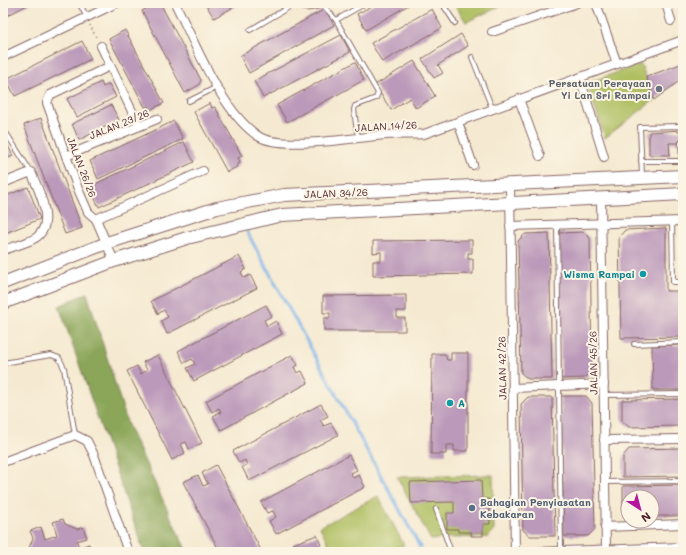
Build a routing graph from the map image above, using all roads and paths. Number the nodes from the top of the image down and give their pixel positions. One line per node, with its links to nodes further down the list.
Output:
1 (80, 3): 10 (lane)
2 (175, 3): 23 (street, JALAN 14/26)
3 (296, 3): 11 (lane); 14 (lane)
4 (366, 3): 11 (lane)
5 (442, 3): 13 (lane)
6 (577, 3): 15 (street)
7 (596, 3): 20 (street)
8 (666, 3): 12 (street)
9 (114, 4): 10 (street)
10 (87, 17): 17 (path); 18 (street)
11 (336, 20): 32 (lane)
12 (671, 21)
13 (455, 23)
14 (250, 30)
15 (492, 32)
16 (683, 40): 20 (street, JALAN 14/26)
17 (101, 46): 21 (street)
18 (3, 57)
19 (472, 57): 26 (lane)
20 (617, 64): 22 (street, JALAN 14/26)
21 (110, 66): 29 (street); 34 (street, JALAN 26/26)
22 (580, 78): 24 (street, JALAN 14/26); 36 (street)
23 (218, 87): 25 (lane); 32 (street, JALAN 14/26)
24 (519, 99): 26 (street, JALAN 14/26); 35 (street)
25 (189, 101)
26 (492, 108): 28 (street, JALAN 14/26)
27 (157, 119): 29 (street, JALAN 23/26)
28 (458, 122): 32 (street, JALAN 14/26); 39 (street)
29 (139, 126): 34 (street, JALAN 23/26)
30 (3, 128): 41 (lane)
31 (680, 130): 37 (lane)
32 (358, 138)
33 (681, 143): 38 (lane)
34 (66, 156): 49 (street, JALAN 26/26)
35 (540, 156)
36 (604, 157)
37 (641, 161): 38 (lane); 43 (lane)
38 (682, 161): 42 (lane)
39 (473, 165)
40 (204, 171): 49 (street)
41 (31, 172): 44 (street); 56 (street)
42 (683, 176): 43 (main road, JALAN 34/26)
43 (642, 178): 45 (main road, JALAN 34/26)
44 (3, 184)
45 (510, 184): 48 (street, JALAN 42/26); 55 (main road, JALAN 34/26)
46 (683, 194): 47 (main road, JALAN 34/26)
47 (601, 198): 48 (main road, JALAN 34/26); 52 (street, JALAN 45/26)
48 (510, 203): 54 (street, JALAN 42/26); 57 (main road, JALAN 34/26)
49 (96, 219): 55 (street, JALAN 26/26)
50 (672, 221): 51 (street); 52 (street); 58 (lane)
51 (683, 221)
52 (602, 223): 53 (street); 64 (street, JALAN 45/26)
53 (557, 224): 54 (street); 65 (lane)
54 (510, 226): 66 (street, JALAN 42/26)
55 (107, 243): 57 (street, JALAN 26/26); 59 (main road, JALAN 34/26)
56 (3, 250)
57 (114, 261): 60 (main road, JALAN 34/26)
58 (683, 282)
59 (3, 283)
60 (3, 303)
61 (683, 342): 62 (lane)
62 (634, 344)
63 (3, 363): 69 (lane)
64 (604, 384): 65 (street); 68 (street, JALAN 45/26)
65 (558, 386): 66 (street); 80 (lane)
66 (513, 388): 83 (street, JALAN 42/26)
67 (683, 394): 68 (lane)
68 (604, 395): 71 (street, JALAN 45/26)
69 (75, 435): 72 (street); 81 (street)
70 (683, 439): 71 (street)
71 (604, 440): 74 (street, JALAN 45/26)
72 (3, 462)
73 (683, 481): 74 (lane)
74 (605, 482): 77 (street, JALAN 45/26)
75 (436, 510): 82 (lane)
76 (683, 524): 77 (street)
77 (605, 527): 79 (street, JALAN 45/26)
78 (683, 547): 79 (street)
79 (606, 550): 80 (street)
80 (561, 551): 84 (street)
81 (128, 552)
82 (451, 552)
83 (516, 552)
84 (533, 552)

